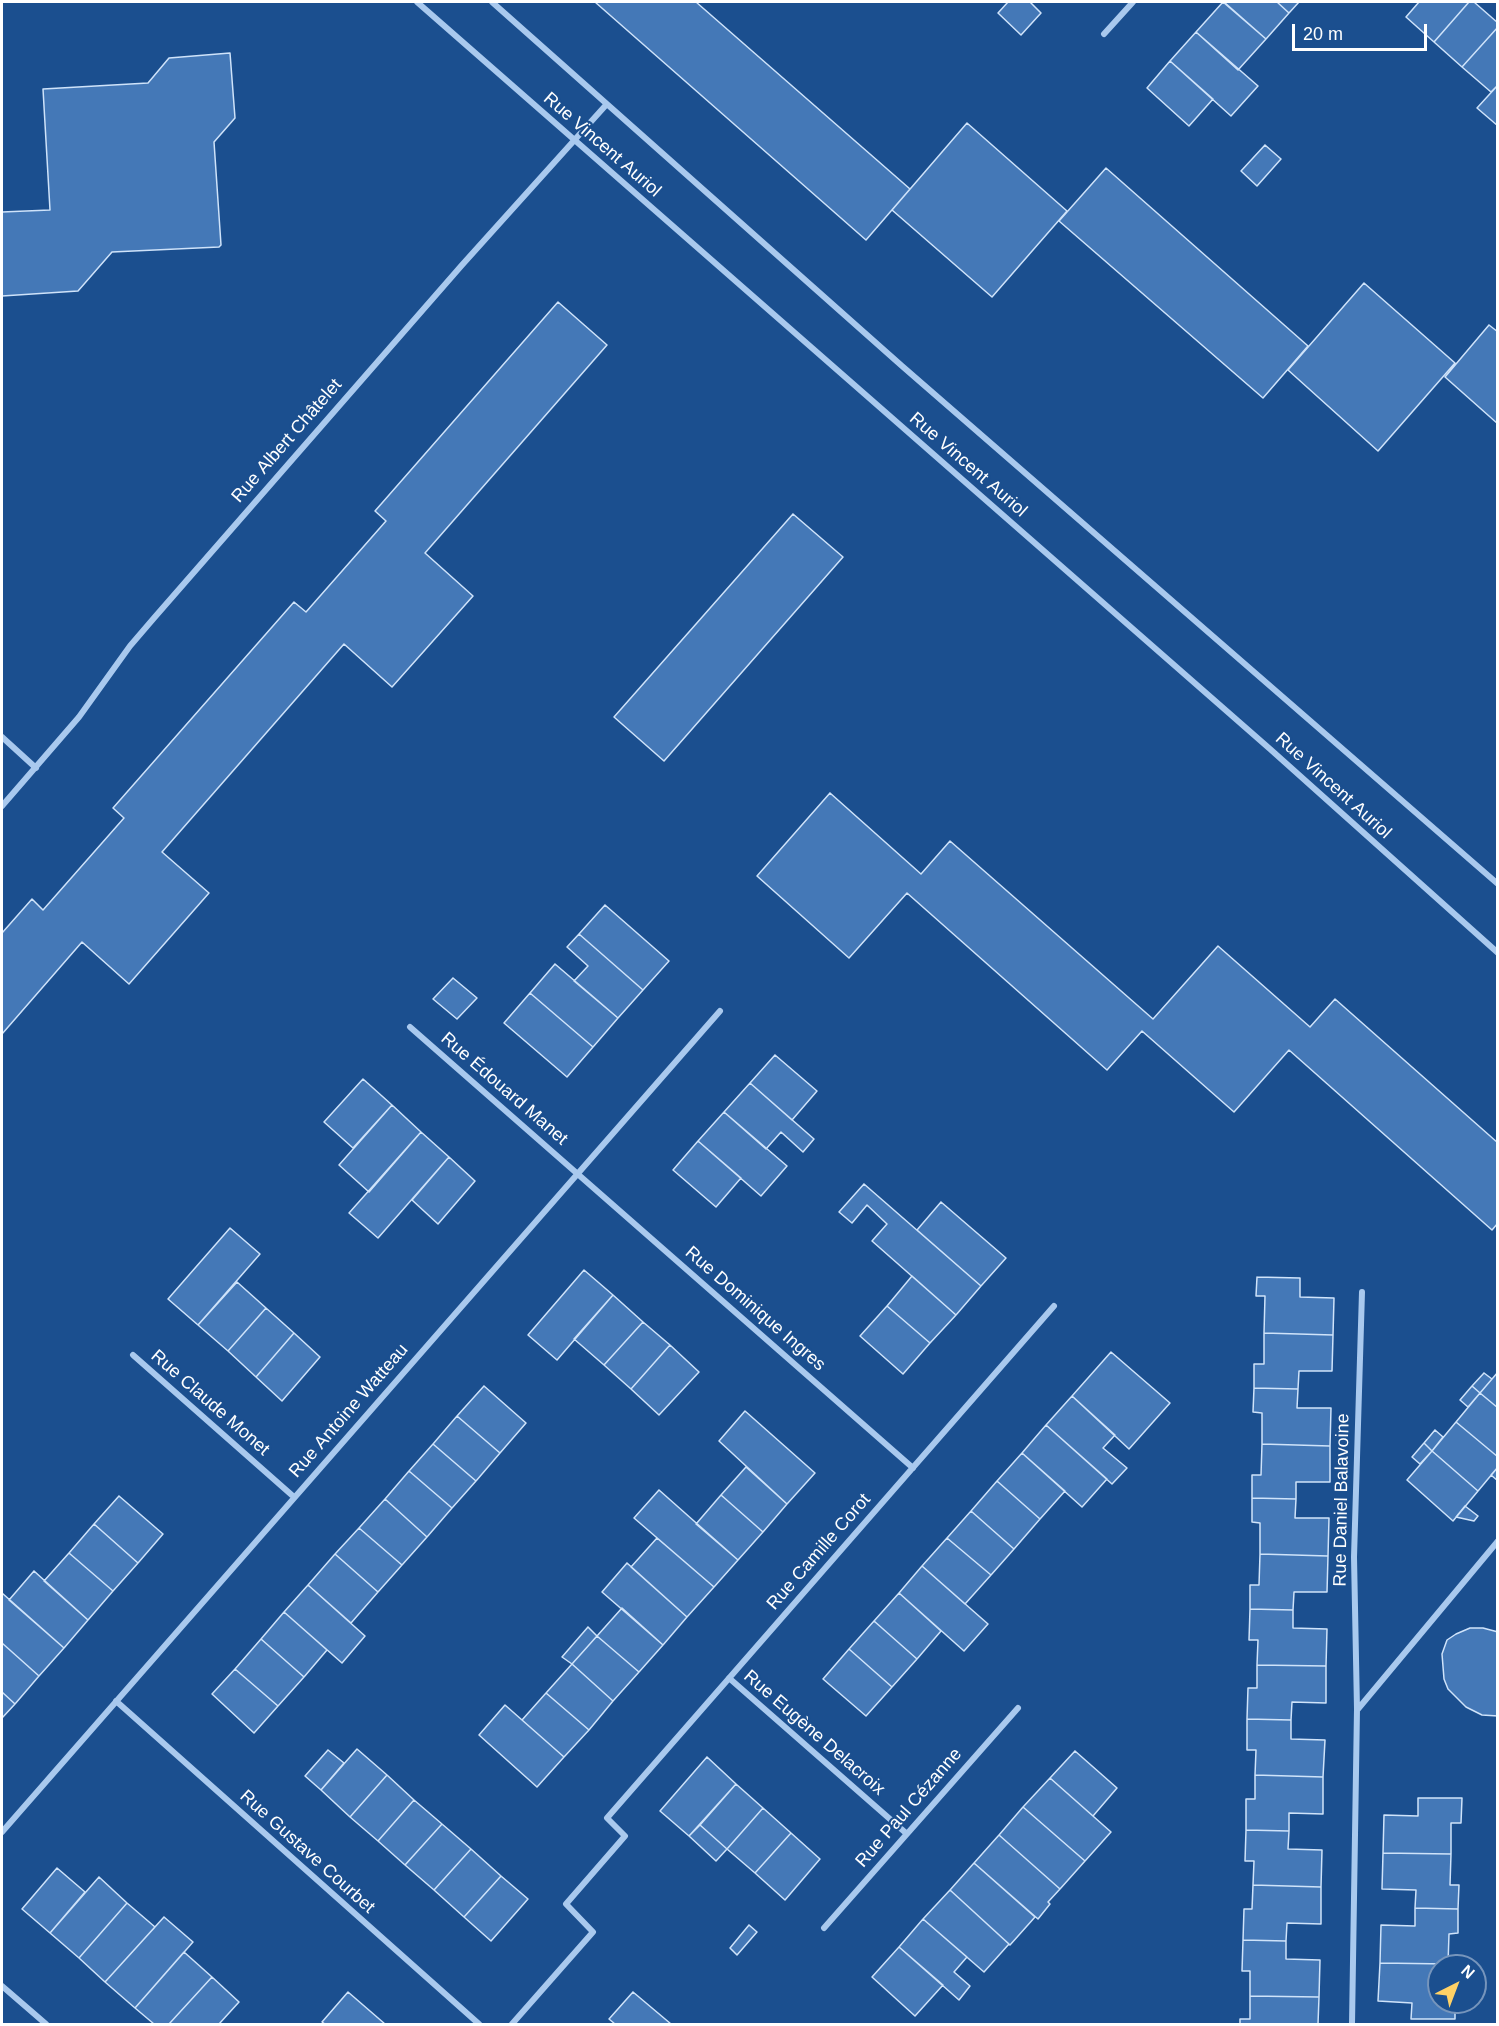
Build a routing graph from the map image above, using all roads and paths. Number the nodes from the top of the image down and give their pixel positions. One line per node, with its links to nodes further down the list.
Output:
1 (417, 2): 6 (street, Rue Vincent Auriol)
2 (492, 2): 5 (street, Rue Vincent Auriol)
3 (1133, 2): 4 (street)
4 (1104, 34)
5 (606, 105): 6 (street, Rue Albert Châtelet); 10 (street, Rue Vincent Auriol)
6 (574, 141): 8 (street, Rue Albert Châtelet); 11 (street, Rue Vincent Auriol)
7 (2, 737): 8 (street)
8 (36, 768): 9 (street, Rue Albert Châtelet)
9 (2, 806)
10 (1497, 885)
11 (1497, 954)
12 (720, 1011): 14 (street, Rue Antoine Watteau)
13 (410, 1027): 14 (street, Rue Édouard Manet)
14 (578, 1173): 18 (street, Rue Dominique Ingres); 19 (street, Rue Antoine Watteau)
15 (1362, 1292): 24 (street, Rue Daniel Balavoine)
16 (1054, 1306): 18 (street, Rue Camille Corot)
17 (133, 1355): 19 (street, Rue Claude Monet)
18 (913, 1468): 21 (street, Rue Camille Corot)
19 (294, 1497): 22 (street, Rue Antoine Watteau)
20 (1497, 1541): 24 (street)
21 (729, 1678): 26 (street, Rue Eugène Delacroix); 31 (street, Rue Camille Corot)
22 (116, 1701): 25 (street, Rue Antoine Watteau); 30 (street, Rue Gustave Courbet)
23 (1018, 1708): 26 (street, Rue Paul Cézanne)
24 (1357, 1709): 32 (street, Rue Daniel Balavoine)
25 (2, 1832)
26 (907, 1834): 27 (street, Rue Paul Cézanne)
27 (824, 1928)
28 (2, 1986): 29 (street)
29 (46, 2025)
30 (478, 2025)
31 (512, 2025)
32 (1352, 2025)

